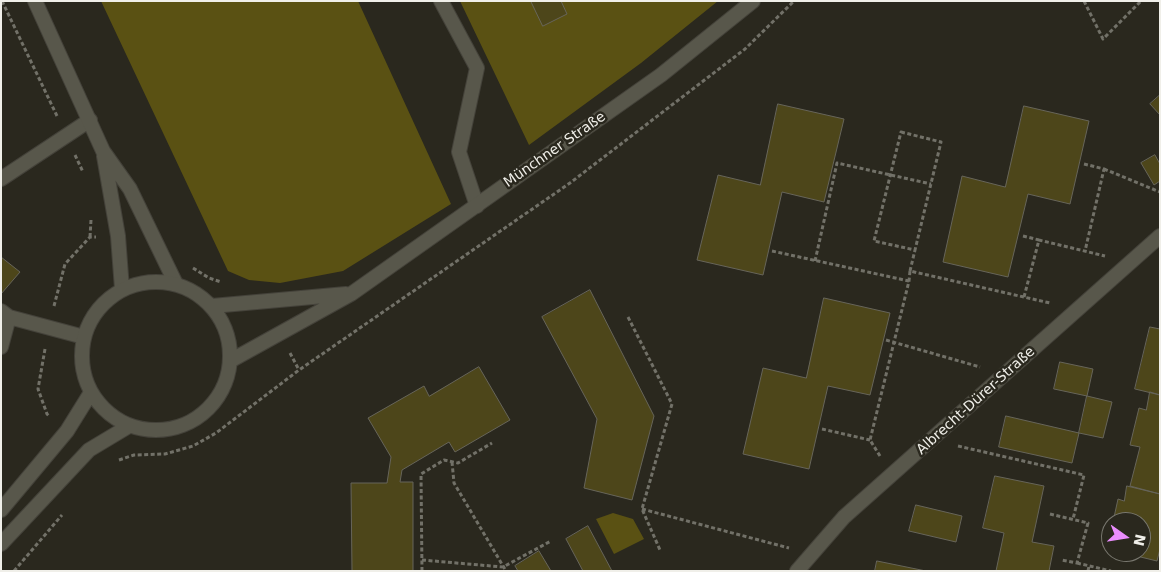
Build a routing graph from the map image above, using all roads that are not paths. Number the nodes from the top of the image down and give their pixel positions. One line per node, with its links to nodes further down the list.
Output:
1 (35, 1): 4 (main road)
2 (441, 1): 7 (main road)
3 (753, 1): 7 (main road, Münchner Straße)
4 (90, 120): 5 (main road); 6 (main road)
5 (103, 150): 9 (main road); 10 (main road)
6 (1, 179)
7 (477, 206): 11 (main road, Münchner Straße)
8 (1160, 236): 21 (main road, Albrecht-Dürer-Straße)
9 (176, 284): 10 (main road); 12 (main road)
10 (122, 289): 14 (main road)
11 (352, 294): 12 (main road); 16 (main road, Münchner Straße)
12 (212, 306): 16 (main road)
13 (5, 314): 14 (main road); 15 (main road)
14 (84, 337): 17 (main road)
15 (1, 347)
16 (230, 361): 18 (main road)
17 (90, 394): 18 (main road); 19 (main road)
18 (129, 426): 20 (main road)
19 (1, 510)
20 (1, 544)
21 (797, 571)

